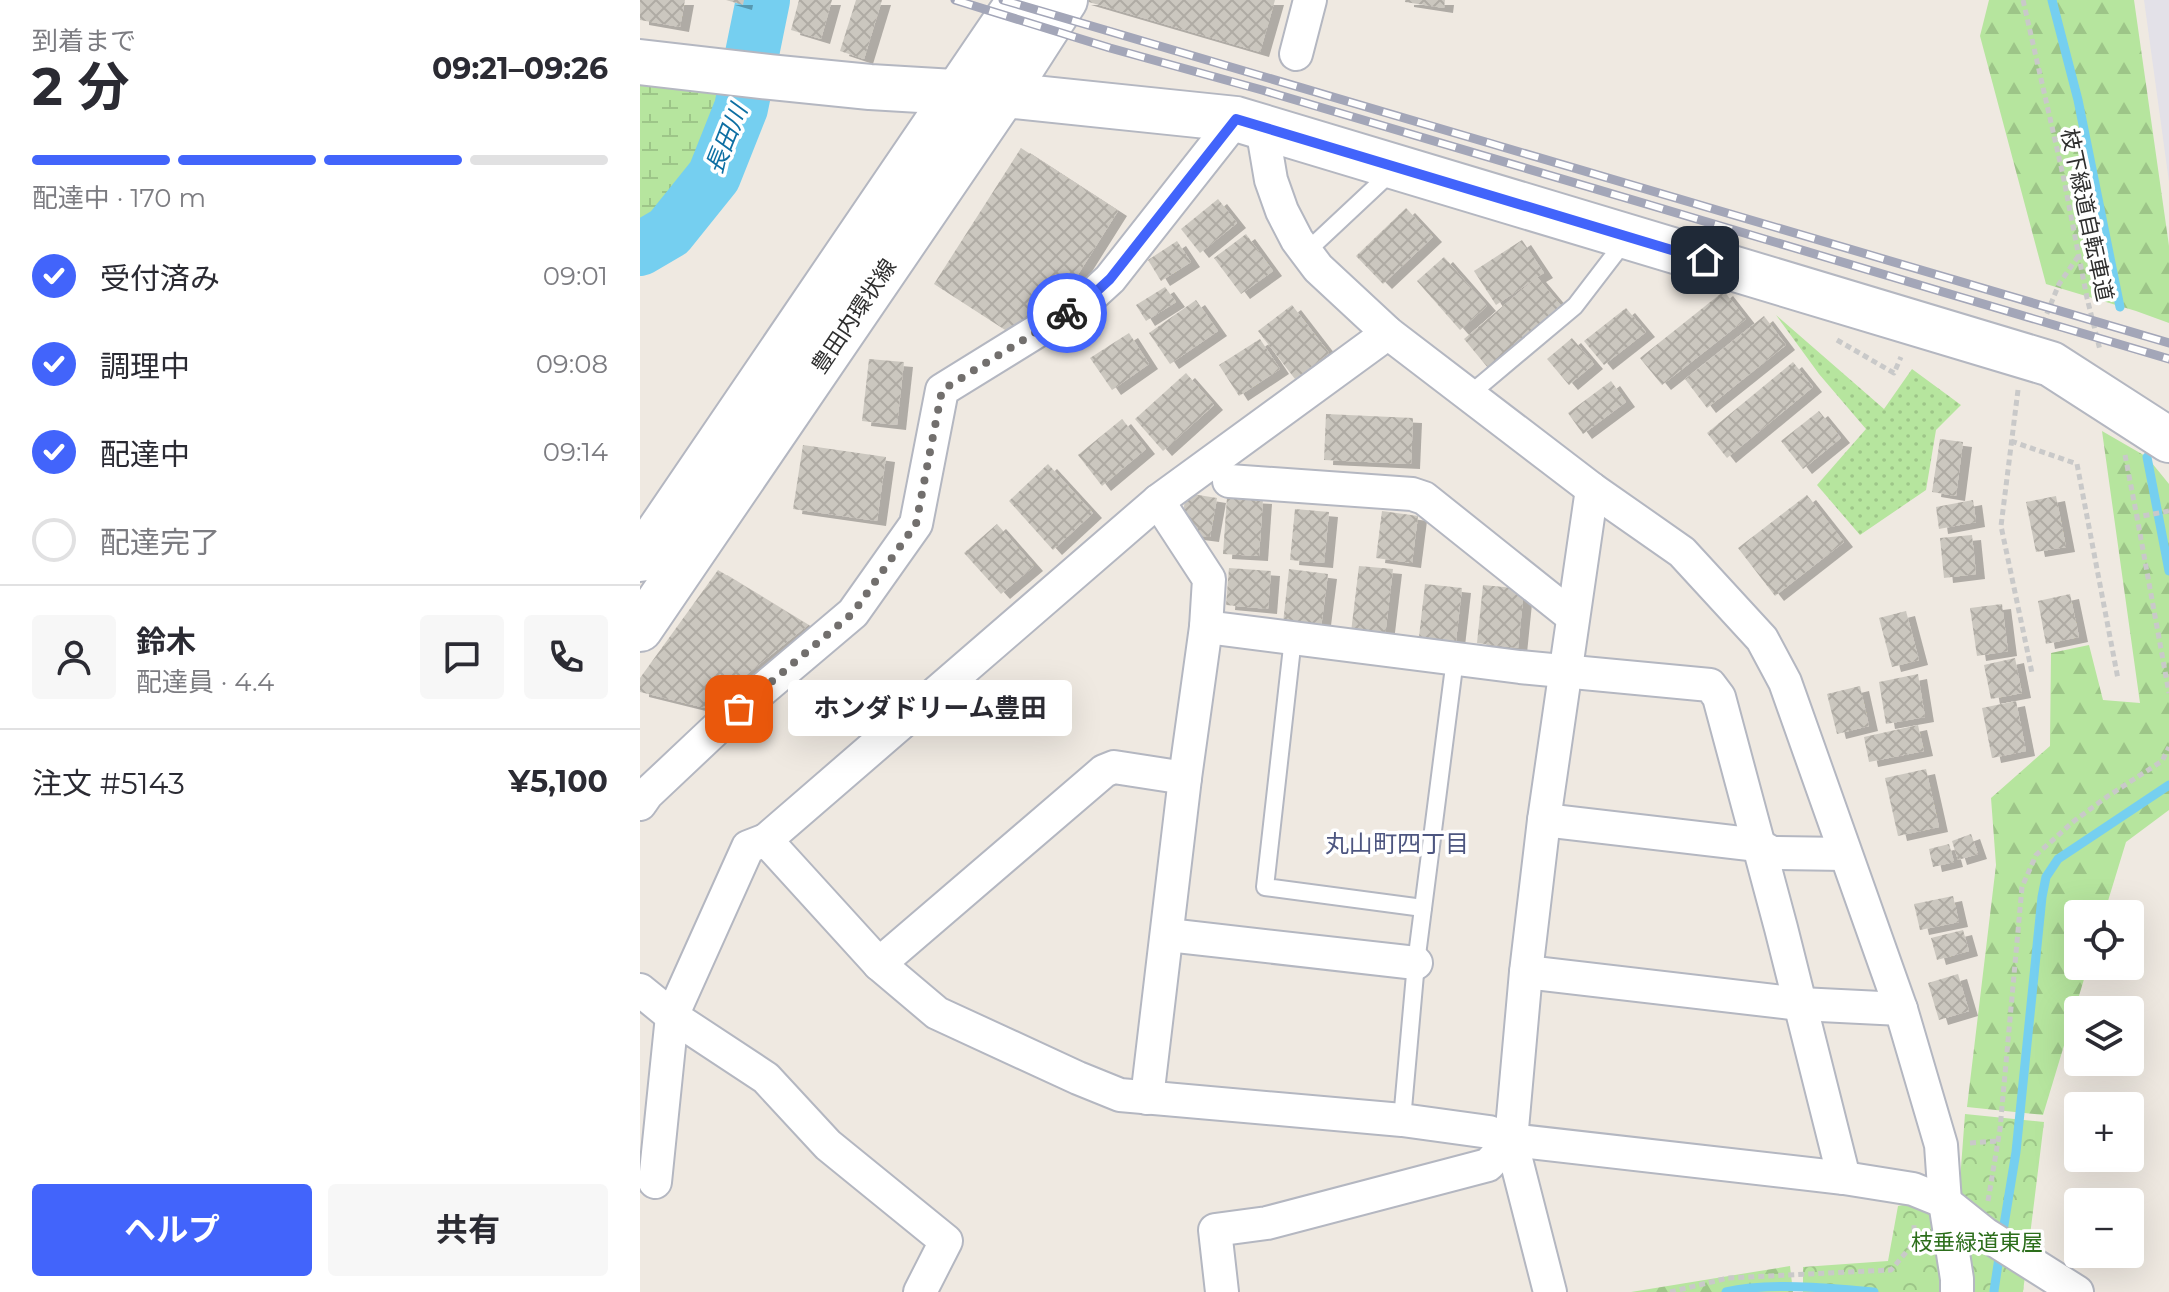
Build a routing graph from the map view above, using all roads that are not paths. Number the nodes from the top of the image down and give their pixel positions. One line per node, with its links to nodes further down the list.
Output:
1 (1020, 0): 6 (street, 豊田内環状線)
2 (1065, 0): 7 (street, 豊田内環状線)
3 (1310, 0): 4 (street)
4 (1296, 54)
5 (640, 62): 6 (street)
6 (959, 92): 7 (street); 18 (street, 豊田内環状線)
7 (1004, 95): 8 (street); 21 (street, 豊田内環状線)
8 (1249, 123): 11 (street); 14 (street); 26 (street)
9 (1383, 180): 11 (lane)
10 (1618, 250): 13 (lane)
11 (1306, 252): 12 (street)
12 (1388, 333): 13 (street); 17 (street)
13 (1469, 395): 16 (street)
14 (2169, 440)
15 (1229, 481): 19 (street)
16 (1592, 489): 19 (street); 30 (street)
17 (1158, 501): 20 (street); 28 (street)
18 (640, 559)
19 (1573, 617): 24 (street)
20 (1206, 627): 22 (street); 25 (street)
21 (640, 629)
22 (1293, 638): 23 (street); 31 (lane)
23 (1455, 659): 24 (street); 31 (lane)
24 (1564, 671): 27 (street); 29 (street)
25 (1185, 778): 32 (street); 34 (street)
26 (640, 804)
27 (1544, 820): 29 (street); 35 (street)
28 (766, 840): 34 (street); 39 (street)
29 (1758, 845): 30 (street); 37 (street)
30 (1845, 854): 38 (street)
31 (1423, 908): 33 (lane)
32 (1168, 935): 33 (street); 40 (street)
33 (1416, 963): 41 (lane)
34 (879, 964): 40 (street)
35 (1526, 972): 37 (street); 42 (street)
36 (640, 990): 39 (street)
37 (1800, 1004): 38 (street); 43 (street)
38 (1901, 1009): 45 (street)
39 (672, 1016): 44 (street); 47 (street)
40 (1147, 1098): 41 (street)
41 (1402, 1120): 42 (street)
42 (1511, 1140): 43 (street); 48 (street); 49 (street)
43 (1844, 1178): 45 (street)
44 (655, 1182)
45 (1945, 1202): 46 (street); 50 (street)
46 (1957, 1286)
47 (920, 1292)
48 (1222, 1292)
49 (1550, 1292)
50 (2077, 1292)

